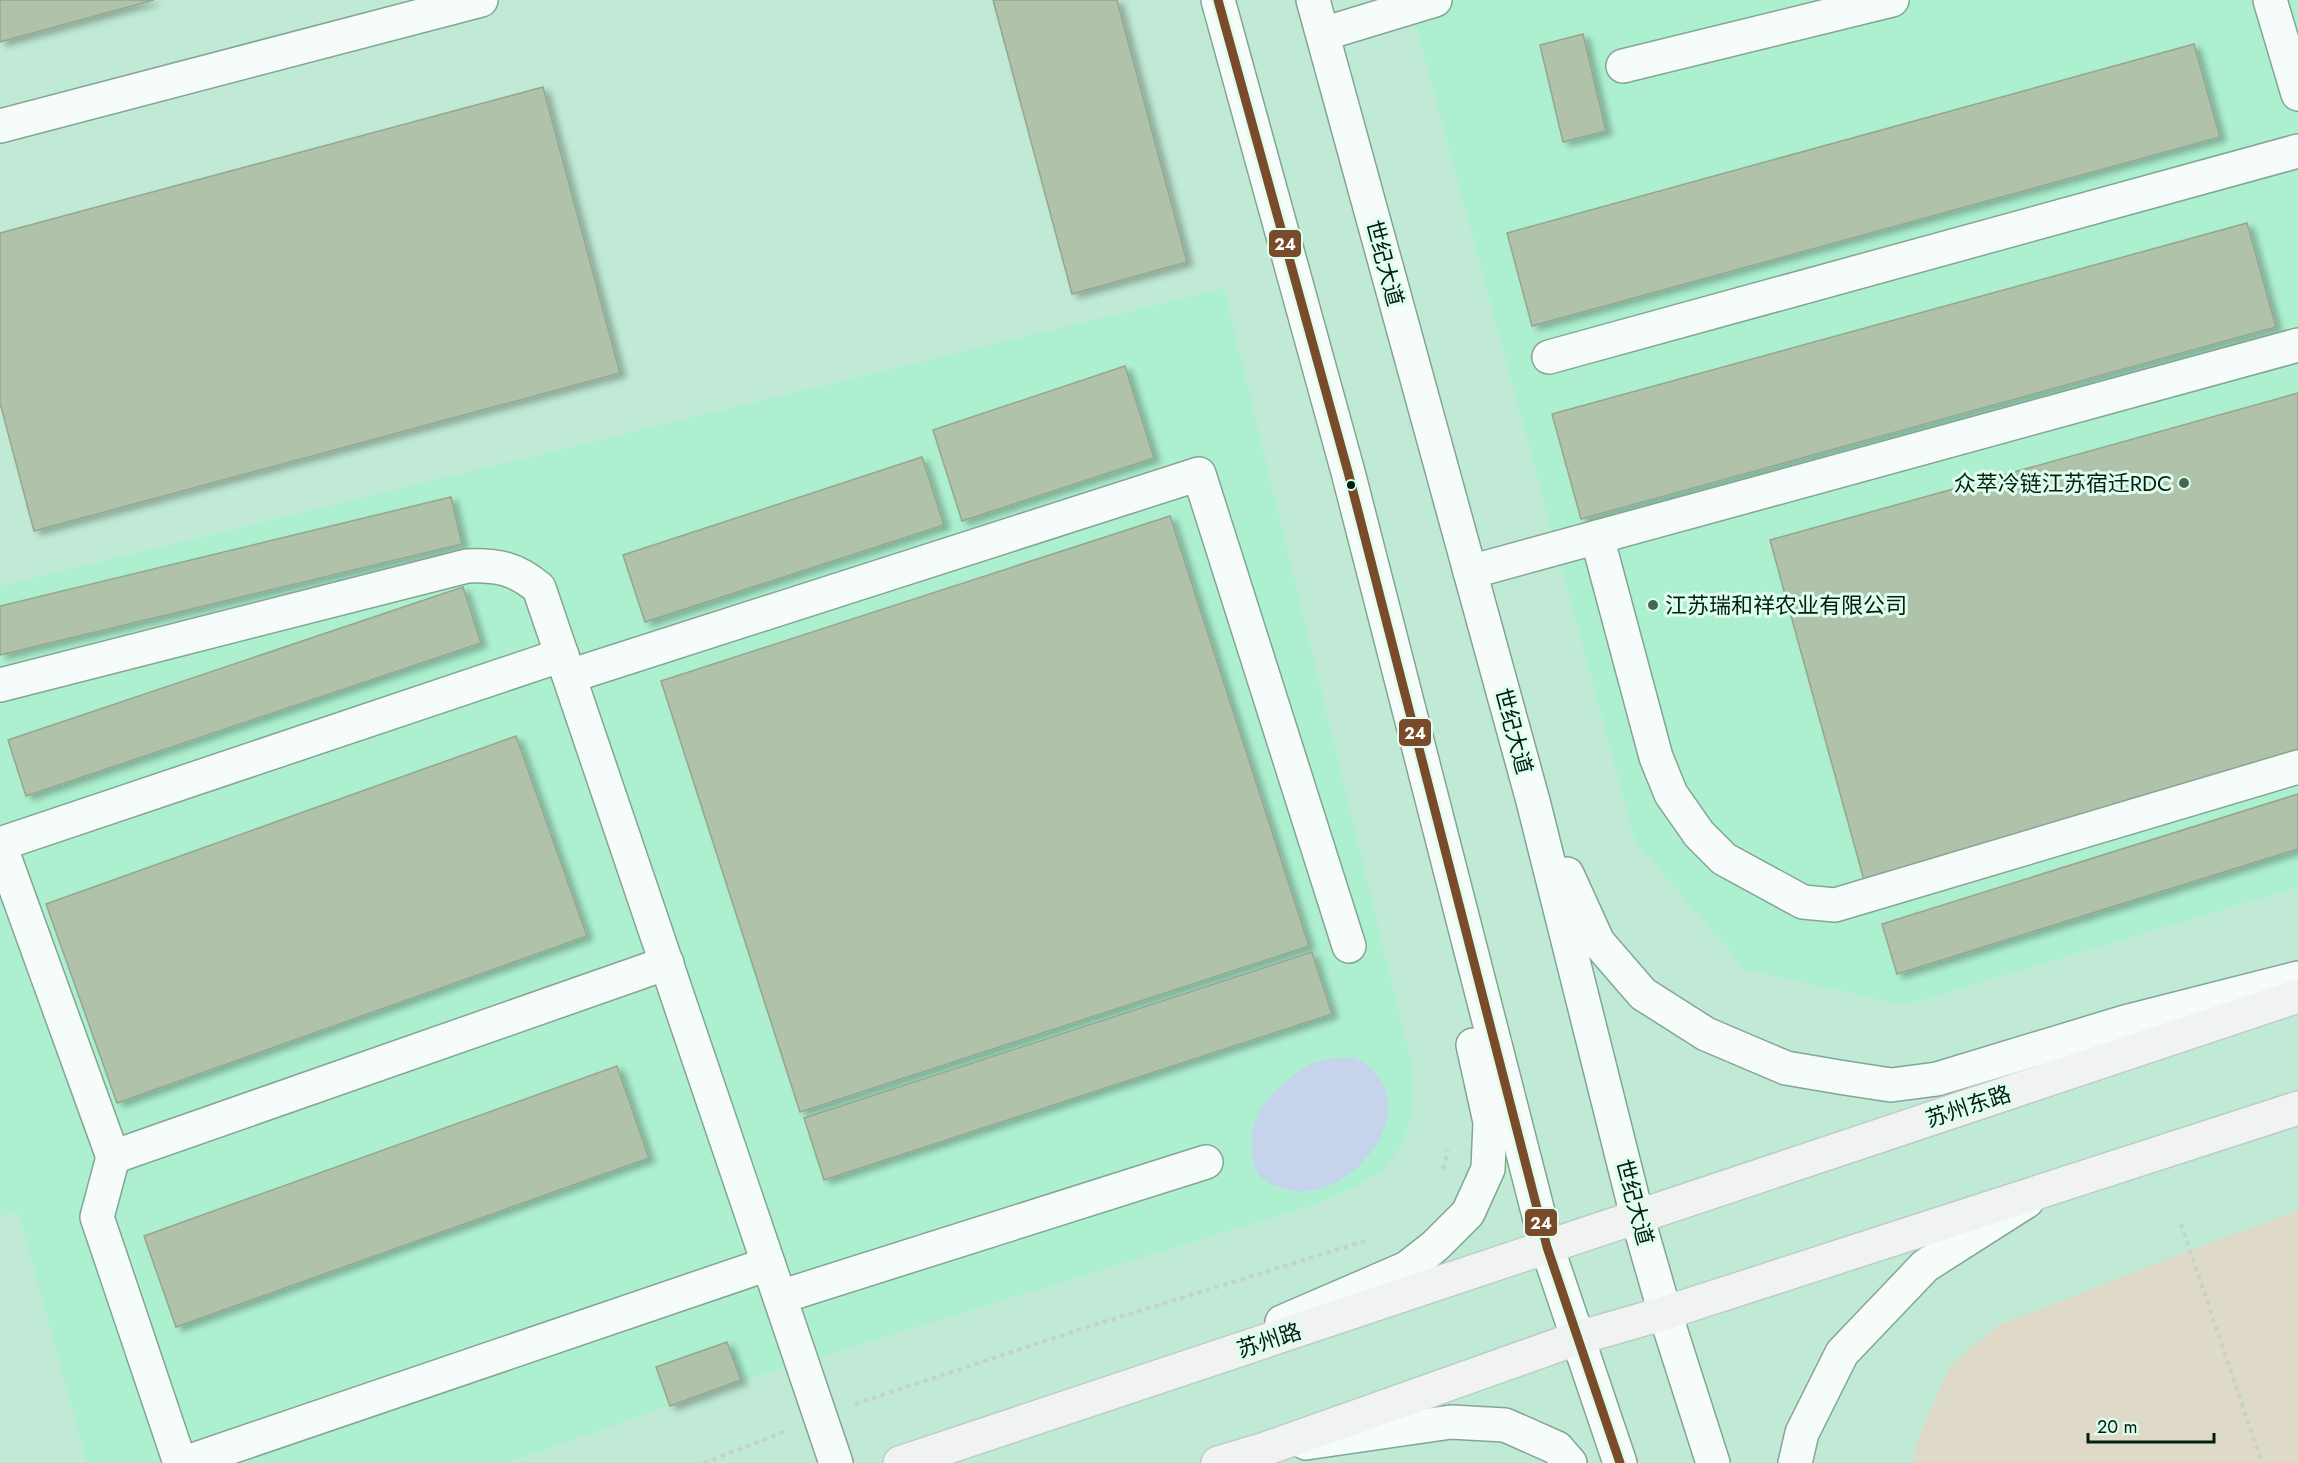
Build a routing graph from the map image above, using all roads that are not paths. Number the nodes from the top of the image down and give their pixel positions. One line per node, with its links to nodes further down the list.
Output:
1 (481, 0): 10 (street)
2 (1218, 0): 14 (street)
3 (1313, 0): 7 (street, 世纪大道)
4 (1435, 0): 7 (street)
5 (1892, 0): 8 (street)
6 (2270, 0): 9 (street)
7 (1323, 34): 16 (street, 世纪大道)
8 (1623, 66)
9 (2298, 94)
10 (0, 126)
11 (2298, 151): 13 (street)
12 (2298, 345): 15 (street)
13 (1549, 357)
14 (1348, 472): 31 (street); 36 (street)
15 (1597, 537): 16 (street); 19 (street)
16 (1470, 572): 20 (street, 世纪大道)
17 (566, 665): 18 (street); 21 (street); 22 (street); 23 (street)
18 (0, 685)
19 (2298, 768)
20 (1533, 801): 24 (street); 30 (street, 世纪大道)
21 (0, 844): 27 (street)
22 (1349, 946)
23 (667, 963): 27 (street); 32 (street)
24 (2298, 978)
25 (2298, 996): 30 (main road, 苏州东路)
26 (2298, 1108): 29 (main road)
27 (113, 1157): 38 (street)
28 (1206, 1162): 33 (street)
29 (2038, 1194): 34 (main road); 45 (street)
30 (1637, 1215): 31 (main road, 苏州路); 34 (street, 世纪大道)
31 (1547, 1247): 35 (street); 36 (main road, 苏州路)
32 (768, 1264): 33 (street); 38 (street)
33 (780, 1297): 39 (street)
34 (1665, 1313): 35 (main road); 44 (street, 世纪大道)
35 (1578, 1338): 37 (main road); 43 (street)
36 (1132, 1385): 40 (main road, 苏州路)
37 (1265, 1449): 41 (main road); 42 (street)
38 (182, 1463)
39 (836, 1463)
40 (900, 1463)
41 (1218, 1463)
42 (1570, 1463)
43 (1620, 1463)
44 (1713, 1463)
45 (1795, 1463)

